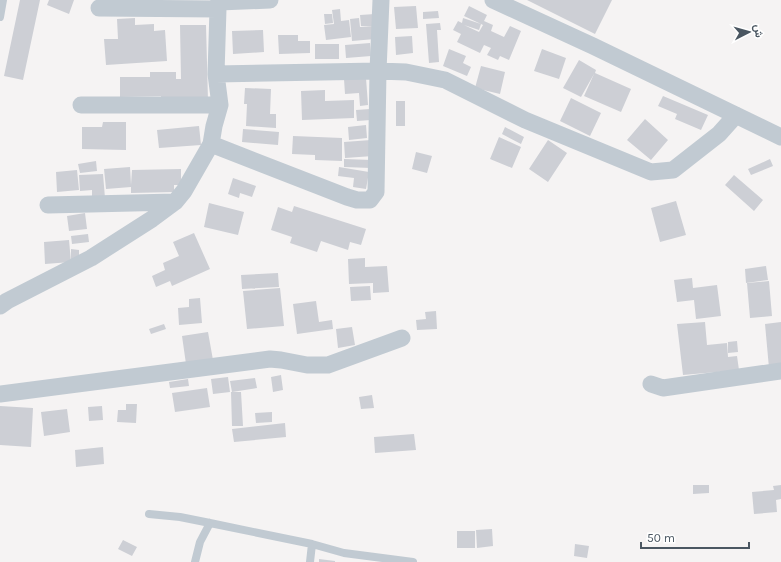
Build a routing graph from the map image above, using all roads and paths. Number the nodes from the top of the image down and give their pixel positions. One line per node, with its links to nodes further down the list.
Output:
1 (3, 0): 7 (lane)
2 (270, 0): 5 (street)
3 (381, 0): 8 (street)
4 (494, 0): 12 (street)
5 (219, 4): 6 (street); 9 (street)
6 (99, 8)
7 (0, 17)
8 (378, 71): 9 (street); 12 (street); 14 (street)
9 (216, 74): 11 (street)
10 (81, 105): 11 (street)
11 (220, 105): 14 (street)
12 (736, 115): 13 (street)
13 (781, 137)
14 (211, 144): 15 (street)
15 (175, 202): 16 (street); 17 (street)
16 (48, 204)
17 (0, 306)
18 (402, 338): 21 (street)
19 (781, 371): 20 (street)
20 (651, 384)
21 (0, 394)
22 (149, 514): 23 (lane)
23 (210, 523): 24 (lane); 25 (lane)
24 (312, 544): 26 (lane); 27 (lane)
25 (195, 562)
26 (310, 562)
27 (413, 562)

